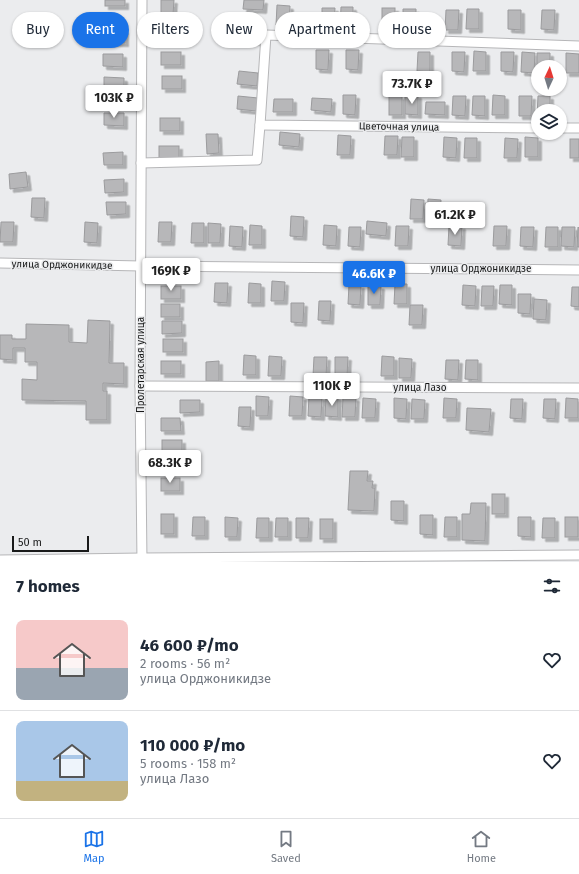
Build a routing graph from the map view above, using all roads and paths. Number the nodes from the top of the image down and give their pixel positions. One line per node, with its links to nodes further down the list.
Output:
1 (142, 0): 7 (street, Пролетарская улица)
2 (579, 46): 3 (street)
3 (260, 125): 4 (street, Цветочная улица); 7 (street)
4 (531, 128)
5 (567, 128): 6 (street)
6 (579, 128)
7 (141, 163): 9 (street, Пролетарская улица)
8 (0, 263): 9 (street, улица Орджоникидзе)
9 (141, 266): 10 (street, улица Орджоникидзе); 11 (street, Пролетарская улица)
10 (579, 270)
11 (140, 386): 12 (street, улица Лазо); 15 (street, Пролетарская улица)
12 (579, 388)
13 (579, 556): 15 (street)
14 (0, 560): 15 (street)
15 (142, 560)

